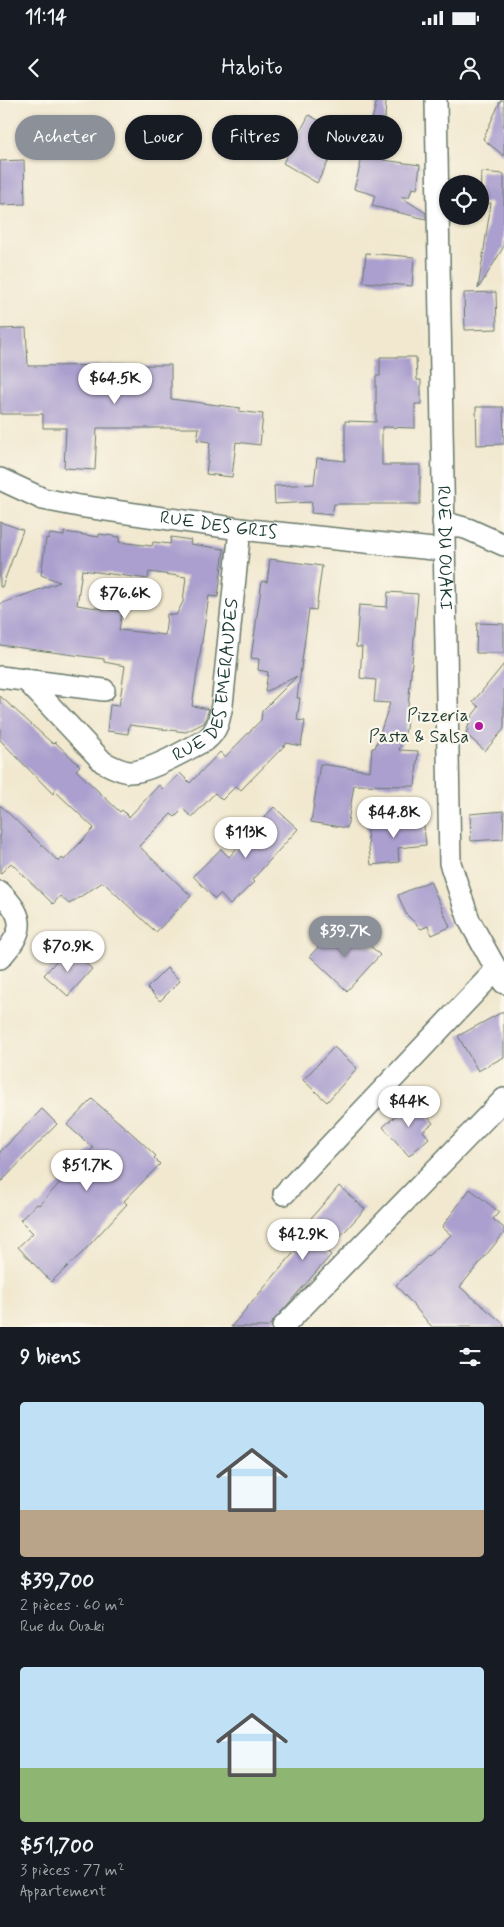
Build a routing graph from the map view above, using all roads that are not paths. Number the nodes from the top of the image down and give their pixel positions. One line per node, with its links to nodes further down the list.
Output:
1 (436, 100): 3 (street, RUE DU OUAKI)
2 (0, 478): 4 (street, RUE DES GRIS)
3 (443, 522): 5 (street); 6 (street, RUE DU OUAKI)
4 (240, 529): 6 (street, RUE DES GRIS); 8 (street, RUE DES EMERAUDES)
5 (504, 545)
6 (443, 550): 12 (street, RUE DU OUAKI)
7 (0, 677): 8 (street)
8 (25, 679): 9 (street)
9 (104, 690)
10 (0, 892): 11 (street)
11 (0, 958)
12 (500, 977): 14 (street)
13 (504, 1099): 15 (street)
14 (284, 1194)
15 (283, 1327)

